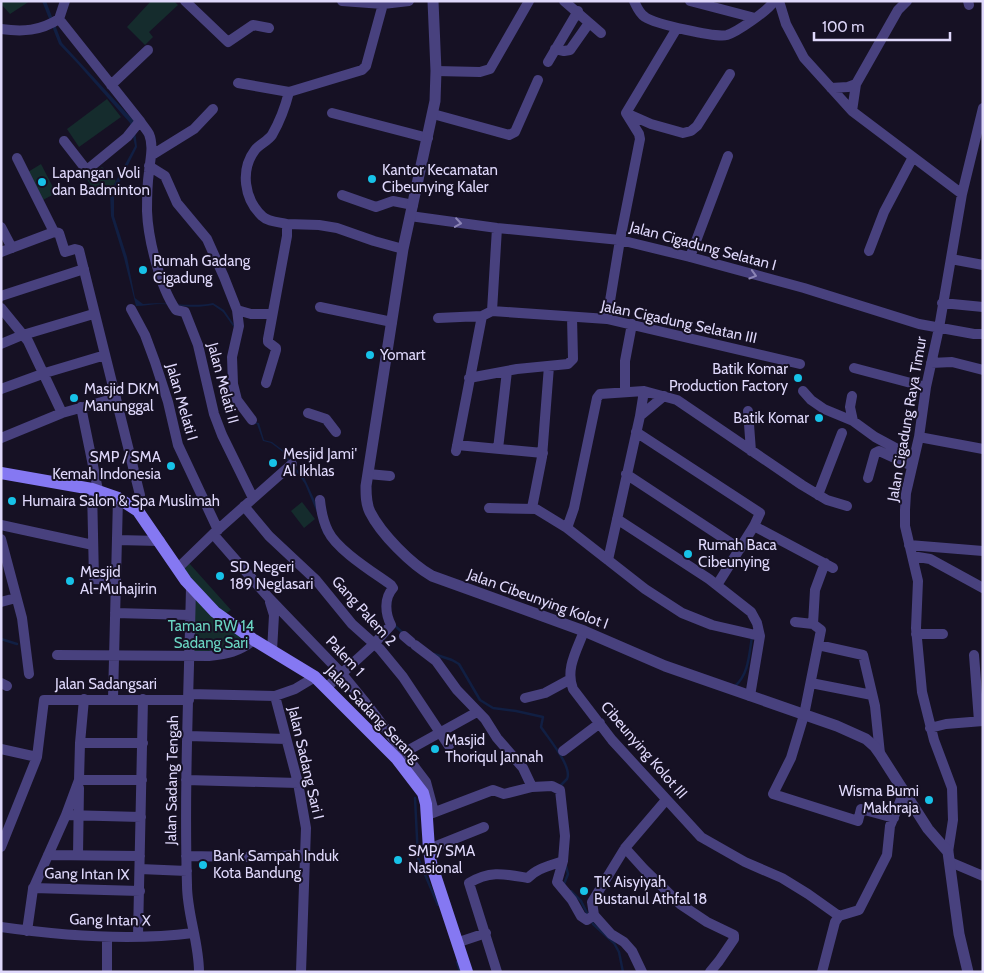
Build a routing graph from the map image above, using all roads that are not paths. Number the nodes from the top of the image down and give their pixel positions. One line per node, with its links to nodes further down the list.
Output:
1 (65, 1): 16 (street)
2 (185, 1): 18 (street)
3 (342, 1): 13 (street)
4 (409, 1): 13 (street)
5 (433, 1): 25 (street, Jalan Cibeunying Kolot I)
6 (529, 1): 25 (street)
7 (564, 1): 14 (street)
8 (634, 1): 19 (street)
9 (690, 1): 15 (street)
10 (774, 1): 15 (street)
11 (779, 1): 31 (street)
12 (907, 1): 29 (street)
13 (383, 4): 32 (street)
14 (578, 12): 17 (street); 22 (street)
15 (755, 18): 19 (street)
16 (57, 20): 20 (street); 30 (street)
17 (589, 23): 21 (street); 22 (street)
18 (269, 28)
19 (677, 28): 37 (street)
20 (1, 29)
21 (601, 33)
22 (555, 49): 24 (street)
23 (148, 50): 30 (street)
24 (548, 62)
25 (436, 70): 38 (street, Jalan Cibeunying Kolot I)
26 (730, 74): 37 (street)
27 (538, 80): 38 (street)
28 (238, 82): 32 (street)
29 (856, 84): 31 (street); 35 (street)
30 (111, 85): 39 (street)
31 (831, 88): 35 (street)
32 (289, 92): 52 (street)
33 (983, 108): 47 (street, Jalan Cigadung Raya Timur)
34 (214, 109): 42 (street)
35 (852, 111): 44 (street)
36 (332, 113): 40 (street)
37 (626, 113): 54 (street)
38 (433, 114): 40 (street, Jalan Cibeunying Kolot I)
39 (138, 125): 41 (street); 42 (street)
40 (428, 138): 49 (street, Jalan Cibeunying Kolot I)
41 (64, 141)
42 (152, 155): 46 (street)
43 (728, 156): 59 (street)
44 (913, 157): 47 (street); 57 (street)
45 (17, 158): 53 (street)
46 (149, 166): 69 (street); 127 (street, Jalan Melati II)
47 (962, 194): 60 (street, Jalan Cigadung Raya Timur)
48 (342, 195): 49 (street, Jalan Cigadung Selatan I)
49 (411, 211): 51 (street, Jalan Cigadung Selatan I, one-way to 51); 56 (street, Jalan Cibeunying Kolot I)
50 (1, 227): 55 (street)
51 (497, 228): 54 (street, Jalan Cigadung Selatan I); 70 (street)
52 (287, 229): 56 (street); 71 (street)
53 (54, 232): 55 (street); 62 (street)
54 (620, 240): 59 (street, Jalan Cigadung Selatan I); 76 (street)
55 (12, 248): 58 (street)
56 (403, 249): 77 (street, Jalan Cibeunying Kolot I)
57 (869, 251)
58 (1, 252)
59 (690, 257): 79 (street, Jalan Cigadung Selatan I, one-way to 79)
60 (951, 259): 61 (street); 64 (street, Jalan Cigadung Raya Timur)
61 (983, 265)
62 (84, 269): 63 (street); 133 (street)
63 (1, 296)
64 (942, 303): 66 (street); 79 (street, Jalan Cigadung Raya Timur)
65 (320, 307): 77 (street)
66 (983, 307)
67 (1, 308): 81 (street)
68 (131, 309): 138 (street, Jalan Melati I)
69 (237, 310): 71 (street); 106 (street)
70 (492, 311): 73 (street); 74 (street, Jalan Cigadung Selatan III)
71 (272, 314): 92 (street)
72 (90, 315): 81 (street)
73 (482, 316): 75 (street); 91 (street)
74 (572, 317): 76 (street, Jalan Cigadung Selatan III); 86 (street)
75 (438, 318)
76 (607, 319): 78 (street, Jalan Cigadung Selatan III)
77 (392, 322): 120 (street, Jalan Cibeunying Kolot I)
78 (632, 324): 85 (street, Jalan Cigadung Selatan III); 97 (street)
79 (938, 328): 80 (street, Jalan Cigadung Selatan I); 84 (street, Jalan Cigadung Raya Timur)
80 (983, 334)
81 (21, 335): 82 (street); 90 (street)
82 (1, 344)
83 (102, 356): 90 (street)
84 (931, 363): 88 (street); 93 (street, Jalan Cigadung Raya Timur)
85 (800, 364)
86 (549, 366): 89 (street); 116 (street)
87 (854, 368): 93 (street)
88 (983, 370)
89 (507, 371): 91 (street); 113 (street)
90 (44, 373): 94 (street); 103 (street)
91 (469, 378): 113 (street)
92 (266, 383)
93 (926, 387): 111 (street, Jalan Cigadung Raya Timur)
94 (1, 389)
95 (644, 391): 97 (street); 98 (street); 105 (street)
96 (802, 391): 107 (street)
97 (625, 392): 137 (street)
98 (664, 396): 105 (street); 115 (street)
99 (852, 396): 107 (street)
100 (116, 398): 101 (street)
101 (81, 407): 103 (street); 124 (street)
102 (748, 411): 115 (street)
103 (62, 413): 112 (street)
104 (308, 413): 108 (street)
105 (640, 416): 109 (street)
106 (252, 420)
107 (853, 421): 117 (street)
108 (336, 432)
109 (636, 432): 121 (street); 136 (street)
110 (842, 433): 125 (street)
111 (919, 437): 114 (street); 117 (street, Jalan Cigadung Raya Timur)
112 (1, 438)
113 (498, 449): 116 (street)
114 (983, 449)
115 (751, 451): 125 (street)
116 (543, 453): 132 (street)
117 (913, 462): 123 (street); 143 (street, Jalan Cigadung Raya Timur)
118 (290, 466): 127 (street)
119 (1, 472): 124 (main road, Jalan Sadang Serang)
120 (368, 474): 122 (street); 160 (street, Jalan Cibeunying Kolot I)
121 (626, 474): 134 (street); 144 (street)
122 (390, 476)
123 (868, 478)
124 (95, 489): 126 (main road, Jalan Sadang Serang); 142 (street)
125 (818, 495): 130 (street)
126 (118, 498): 133 (main road, Jalan Sadang Serang); 140 (street)
127 (253, 498): 129 (street)
128 (320, 500): 166 (street)
129 (244, 506): 138 (street); 166 (street, Gang Palem 2)
130 (847, 506)
131 (490, 508): 132 (street)
132 (532, 508): 137 (street)
133 (138, 511): 141 (main road, Jalan Sadang Serang)
134 (617, 519): 147 (street); 150 (street)
135 (1, 525): 142 (street)
136 (754, 526): 144 (street); 159 (street)
137 (567, 528): 147 (street)
138 (215, 532): 148 (street); 154 (street, Palem 1)
139 (1, 539): 153 (street)
140 (117, 540): 141 (street); 149 (street)
141 (160, 541): 148 (main road, Jalan Sadang Serang)
142 (93, 545): 149 (street)
143 (909, 545): 145 (street); 146 (street, Jalan Cigadung Raya Timur)
144 (740, 549): 150 (street)
145 (983, 551)
146 (912, 556): 152 (street); 161 (street, Jalan Cigadung Raya Timur)
147 (608, 560): 163 (street)
148 (178, 568): 151 (main road, Jalan Sadang Serang)
149 (116, 580): 156 (street)
150 (717, 585): 163 (street)
151 (191, 587): 157 (street, Jalan Sadang Tengah); 164 (main road, Jalan Sadang Serang)
152 (983, 588)
153 (16, 598): 155 (street); 173 (street)
154 (269, 598): 168 (street); 174 (street, Palem 1)
155 (1, 602)
156 (115, 613): 157 (street); 171 (street)
157 (190, 615): 172 (street, Jalan Sadang Tengah)
158 (795, 622): 159 (street)
159 (813, 624): 167 (street)
160 (584, 631): 176 (street); 181 (street, Jalan Cibeunying Kolot I)
161 (916, 634): 162 (street); 191 (street, Jalan Cigadung Raya Timur)
162 (943, 634)
163 (760, 636): 181 (street)
164 (254, 640): 168 (main road, Jalan Sadang Serang); 172 (street)
165 (410, 641): 187 (street)
166 (374, 644): 174 (street); 192 (street, Gang Palem 2)
167 (818, 645): 177 (street); 179 (street)
168 (272, 651): 175 (main road, Jalan Sadang Serang)
169 (974, 655): 189 (street)
170 (57, 656): 171 (street)
171 (114, 656): 172 (street); 185 (street)
172 (189, 656): 182 (street, Jalan Sadang Tengah)
173 (29, 674)
174 (342, 674): 178 (street); 200 (street, Palem 1)
175 (315, 677): 178 (main road, Jalan Sadang Serang); 180 (street, Jalan Sadang Sari I)
176 (569, 680): 183 (street); 190 (street, Cibeunying Kolot III)
177 (811, 683): 179 (street); 188 (street)
178 (327, 687): 210 (main road, Jalan Sadang Serang)
179 (872, 695): 201 (street)
180 (275, 696): 182 (street, Jalan Sadangsari); 194 (street, Jalan Sadang Sari I)
181 (750, 696): 188 (street, Jalan Cibeunying Kolot I)
182 (189, 697): 186 (street, Jalan Sadangsari); 193 (street, Jalan Sadang Tengah)
183 (525, 698)
184 (84, 699): 185 (street, Jalan Sadangsari); 195 (street); 202 (street, Jalan Sadangsari)
185 (114, 699): 186 (street, Jalan Sadangsari)
186 (143, 699): 196 (street)
187 (477, 712): 192 (street); 207 (street)
188 (804, 715): 201 (street, Jalan Cibeunying Kolot I); 214 (street)
189 (981, 721): 191 (street)
190 (600, 723): 199 (street); 209 (street, Cibeunying Kolot III)
191 (930, 728): 224 (street, Jalan Cigadung Raya Timur)
192 (441, 732): 197 (street, Gang Palem 2); 200 (street)
193 (188, 736): 194 (street); 204 (street, Jalan Sadang Tengah)
194 (286, 739): 206 (street, Jalan Sadang Sari I)
195 (80, 743): 196 (street); 205 (street)
196 (143, 743): 203 (street)
197 (449, 746)
198 (1, 749): 202 (street)
199 (563, 751)
200 (405, 752): 210 (street, Palem 1)
201 (880, 754): 208 (street, Jalan Cibeunying Kolot I)
202 (37, 757): 216 (street)
203 (142, 780): 205 (street); 213 (street)
204 (186, 780): 206 (street); 223 (street, Jalan Sadang Tengah)
205 (79, 781): 211 (street); 212 (street)
206 (298, 783): 221 (street, Jalan Sadang Sari I)
207 (532, 787): 210 (street); 225 (street)
208 (904, 792): 214 (street); 224 (street, Jalan Cibeunying Kolot I)
209 (666, 800): 217 (street); 232 (street, Cibeunying Kolot III)
210 (431, 814): 218 (main road, Jalan Sadang Serang)
211 (66, 815): 212 (street); 219 (street)
212 (79, 816): 213 (street); 220 (street)
213 (141, 817): 222 (street)
214 (894, 818): 232 (street)
215 (484, 827): 218 (street)
216 (1, 847)
217 (625, 848): 231 (street); 246 (street)
218 (429, 849): 239 (main road, Jalan Sadang Serang)
219 (48, 855): 220 (street); 229 (street)
220 (78, 855): 222 (street)
221 (305, 855): 223 (street); 242 (street, Jalan Sadang Sari I)
222 (140, 856): 226 (street)
223 (186, 856): 227 (street, Jalan Sadang Tengah)
224 (949, 857): 228 (street); 248 (street)
225 (564, 862): 231 (street); 236 (street)
226 (140, 869): 227 (street); 230 (street)
227 (187, 871): 235 (street, Jalan Sadang Tengah)
228 (983, 876)
229 (33, 888): 230 (street, Gang Intan IX); 234 (street)
230 (140, 891): 238 (street)
231 (594, 915): 245 (street)
232 (839, 916): 247 (street)
233 (1, 927): 234 (street, Gang Intan X)
234 (27, 931): 237 (street, Gang Intan X)
235 (193, 933): 238 (street, Gang Intan X); 241 (street, Jalan Sadang Tengah)
236 (486, 933): 239 (street); 244 (street)
237 (106, 936): 238 (street, Gang Intan X); 240 (street)
238 (138, 936)
239 (458, 942): 243 (main road, Jalan Sadang Serang)
240 (106, 972)
241 (198, 972)
242 (302, 972)
243 (467, 972)
244 (497, 972)
245 (642, 972)
246 (710, 972)
247 (822, 972)
248 (968, 972)

